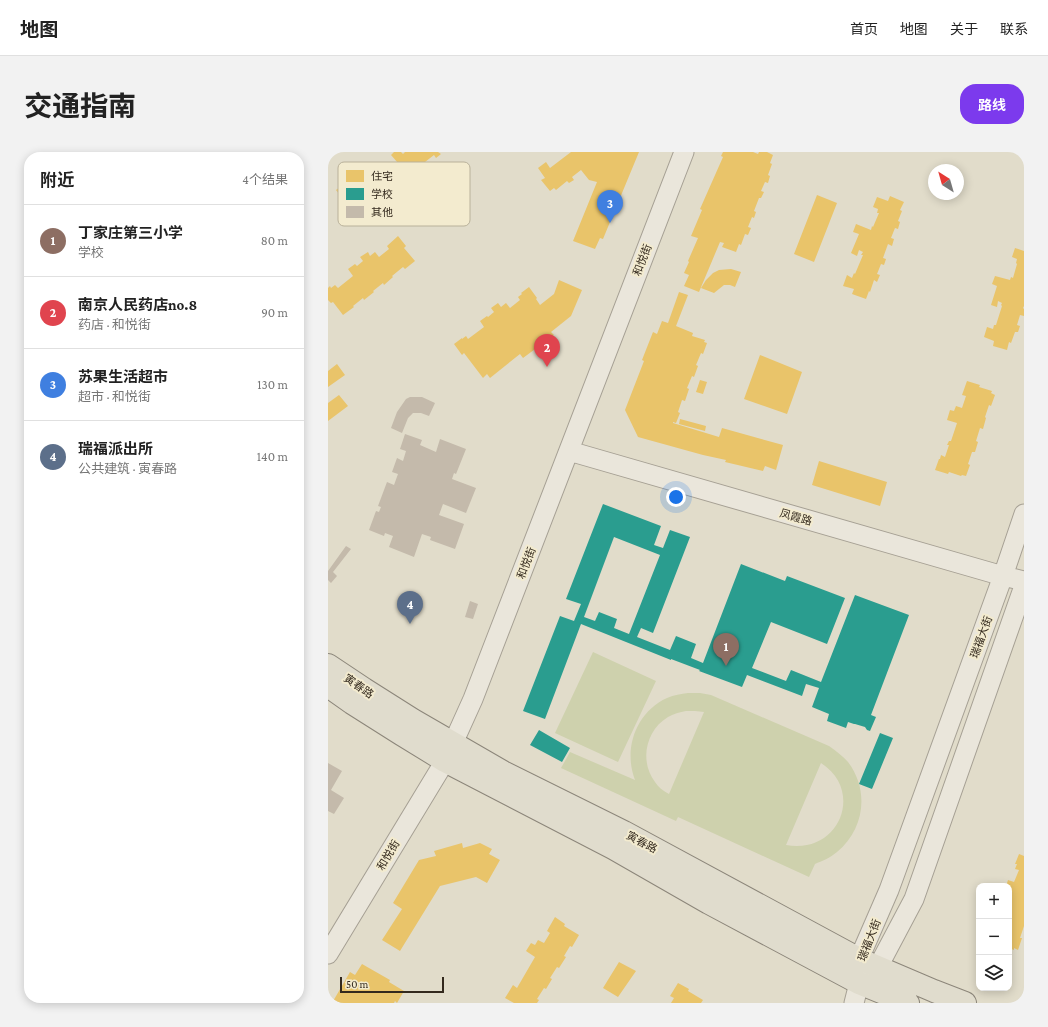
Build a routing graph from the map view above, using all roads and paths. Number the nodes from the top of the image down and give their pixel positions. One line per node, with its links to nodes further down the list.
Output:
1 (684, 152): 2 (street, 和悦街)
2 (569, 451): 4 (street, 凤霞路); 9 (street, 和悦街)
3 (1024, 514): 4 (street, 瑞福大街)
4 (1003, 576): 5 (street, 凤霞路); 11 (street, 瑞福大街)
5 (1024, 581)
6 (1024, 586): 11 (street, 瑞福大街)
7 (328, 665): 9 (main road, 寅春路)
8 (328, 686): 9 (main road, 寅春路)
9 (449, 751): 10 (street, 和悦街); 11 (main road, 寅春路); 12 (main road, 寅春路)
10 (328, 954)
11 (868, 963): 12 (street, 瑞福大街); 14 (main road, 寅春路)
12 (856, 993): 13 (main road, 寅春路)
13 (908, 1003)
14 (966, 1003)

